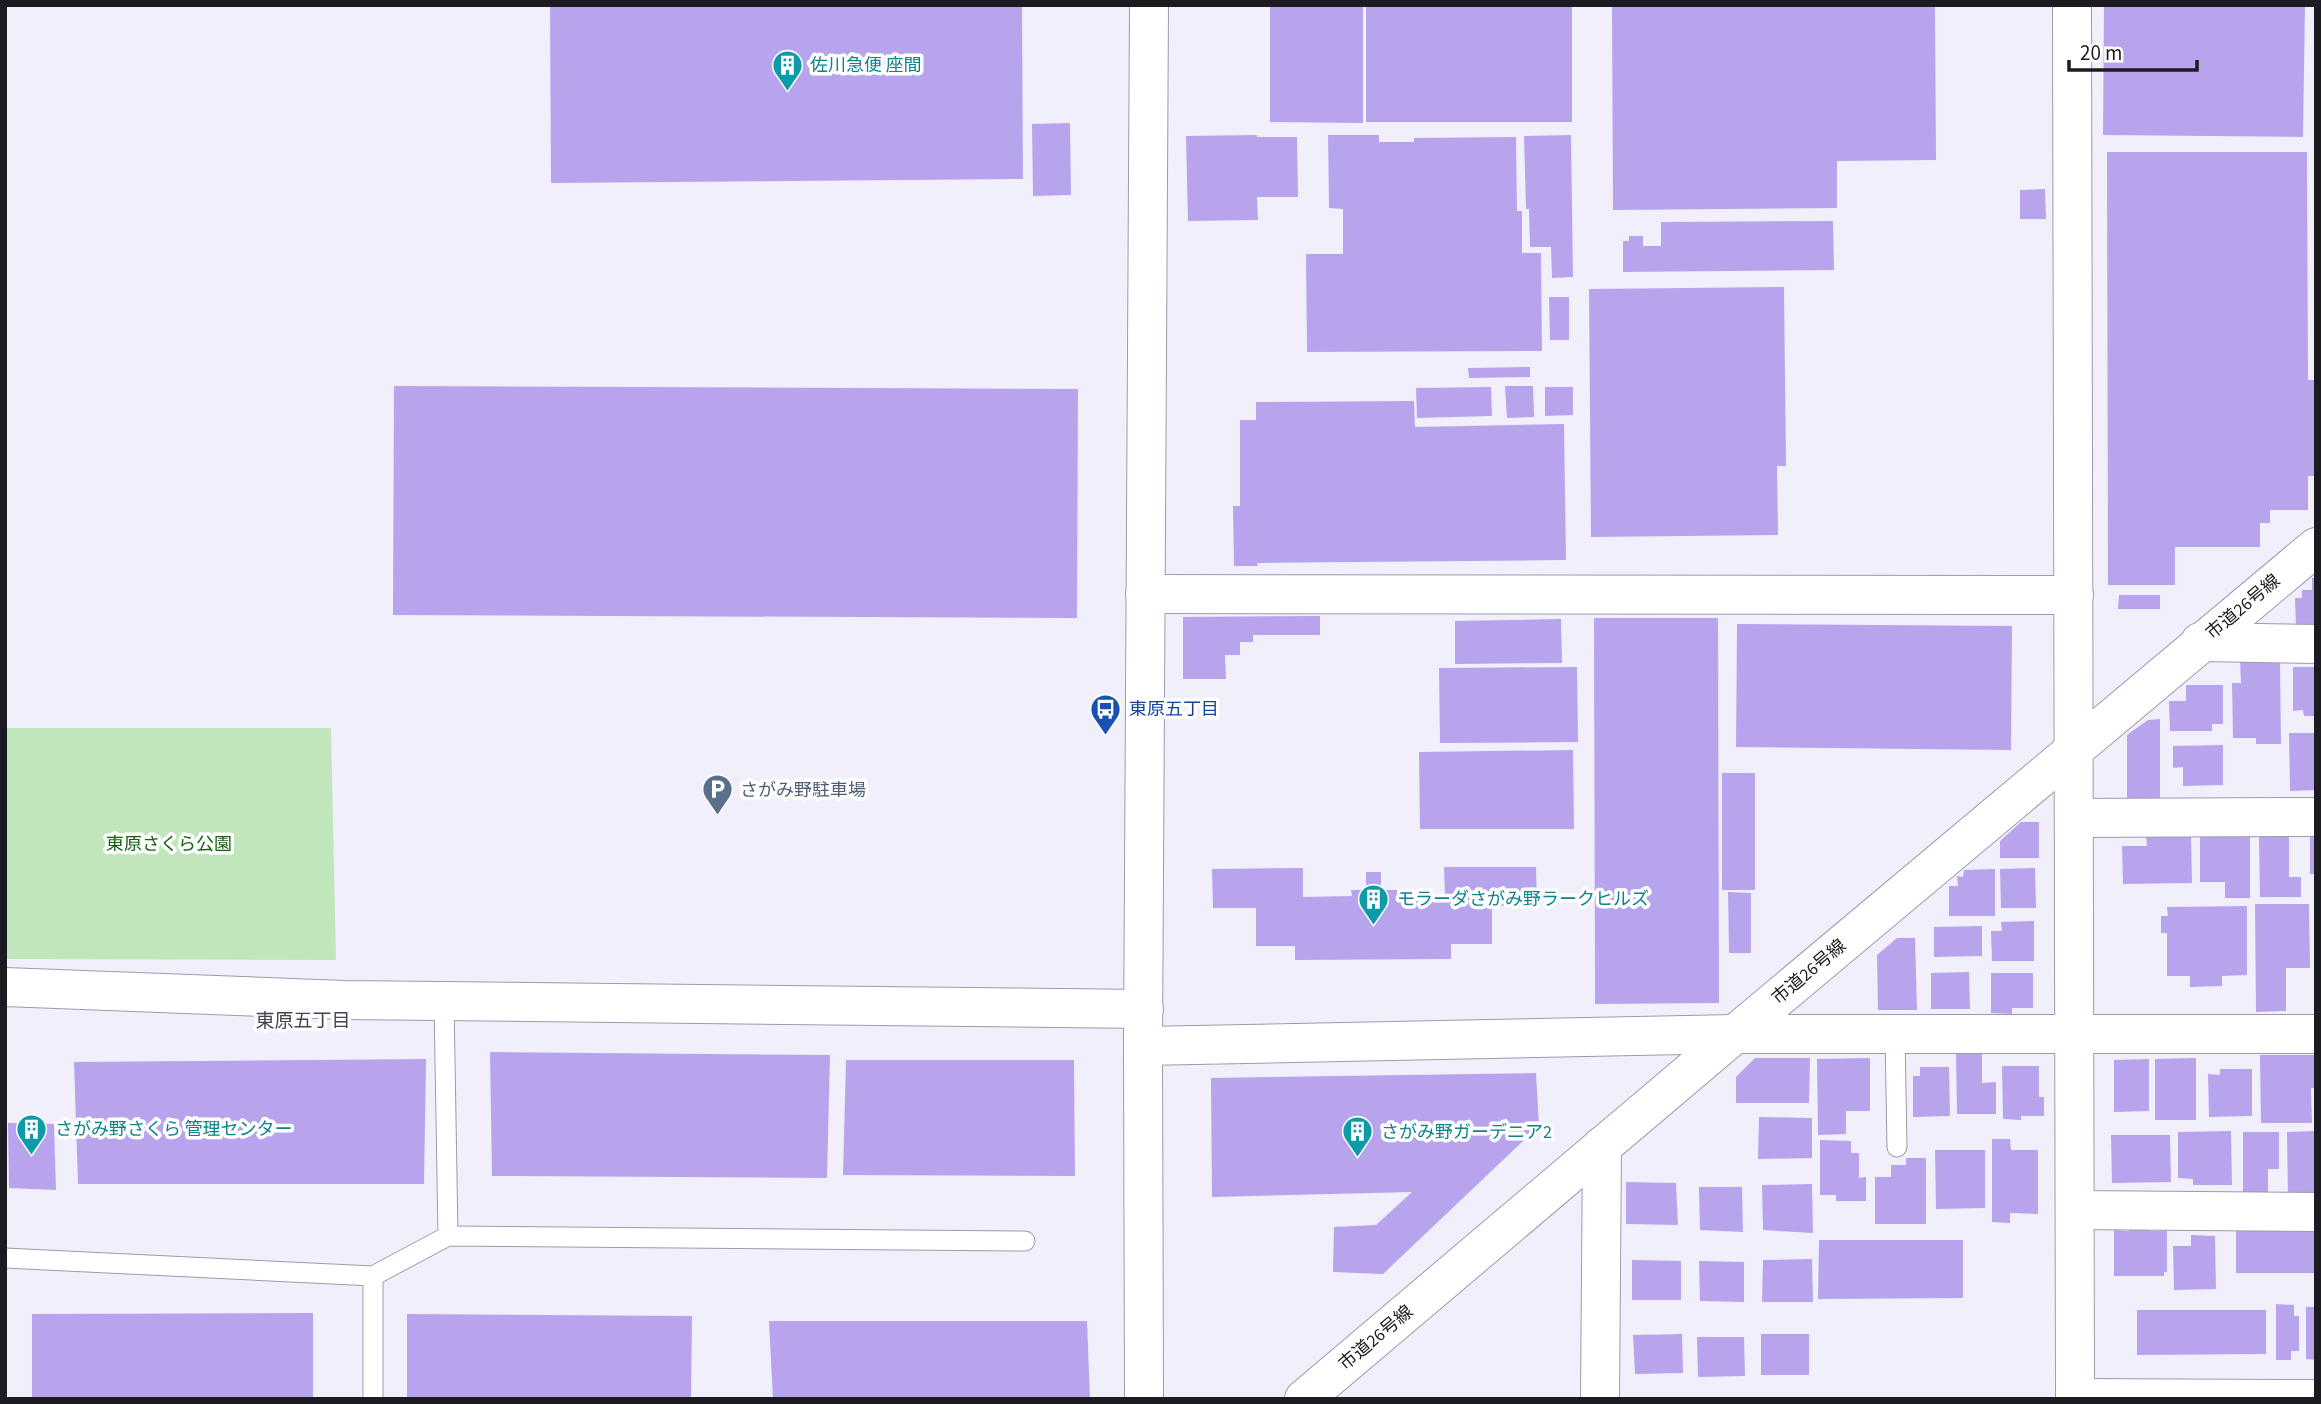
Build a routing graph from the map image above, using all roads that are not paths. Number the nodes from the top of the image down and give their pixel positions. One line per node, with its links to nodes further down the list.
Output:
1 (1149, 5): 4 (street)
2 (2072, 5): 5 (street)
3 (2316, 547): 6 (street, 市道26号線)
4 (1145, 594): 5 (street); 13 (street)
5 (2074, 595): 8 (street)
6 (2200, 642): 7 (street); 8 (street, 市道26号線)
7 (2316, 643)
8 (2074, 749): 10 (street); 14 (street, 市道26号線)
9 (2316, 817): 10 (street)
10 (2074, 818): 17 (street)
11 (5, 987): 12 (street)
12 (444, 1001): 13 (street); 22 (lane)
13 (1144, 1027): 14 (street); 28 (street)
14 (1735, 1034): 15 (street); 18 (street, 市道26号線)
15 (1895, 1034): 17 (street); 19 (lane)
16 (2316, 1034): 17 (street)
17 (2075, 1035): 20 (street)
18 (1602, 1146): 29 (street, 市道26号線); 30 (street)
19 (1897, 1147)
20 (2075, 1210): 21 (street); 26 (street)
21 (2316, 1212)
22 (448, 1236): 23 (lane); 25 (lane)
23 (1025, 1241)
24 (5, 1258): 25 (lane)
25 (373, 1276): 27 (lane)
26 (2075, 1398): 31 (street)
27 (373, 1399)
28 (1143, 1399)
29 (1304, 1399)
30 (1600, 1399)
31 (2316, 1399)

